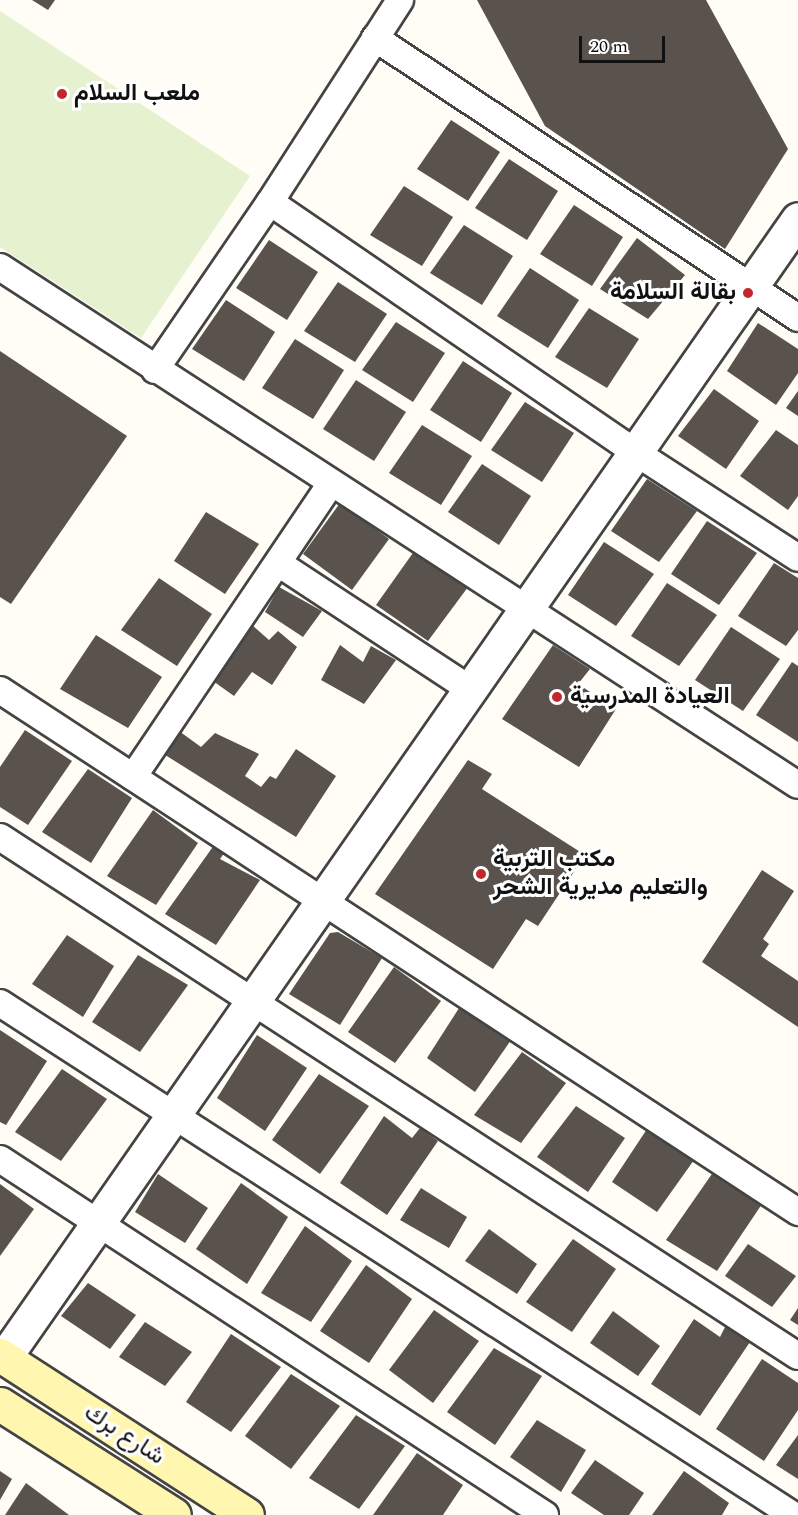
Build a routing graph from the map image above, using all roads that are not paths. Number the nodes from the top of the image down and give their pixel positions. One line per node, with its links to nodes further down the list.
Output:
1 (400, 0): 2 (street)
2 (375, 38): 3 (street); 6 (street)
3 (270, 202): 8 (street); 9 (street)
4 (798, 219): 6 (street)
5 (0, 267): 8 (street)
6 (751, 287): 7 (street); 9 (street)
7 (798, 318)
8 (155, 370): 10 (street)
9 (635, 452): 11 (street); 13 (street)
10 (331, 483): 12 (street); 13 (street)
11 (798, 558)
12 (278, 563): 15 (street); 16 (street)
13 (526, 610): 15 (street); 17 (street)
14 (0, 690): 16 (street)
15 (470, 690): 19 (street)
16 (134, 777): 19 (street)
17 (798, 786)
18 (0, 837): 20 (street)
19 (324, 899): 20 (street); 24 (street)
20 (253, 1001): 22 (street); 26 (street)
21 (0, 1003): 22 (street)
22 (174, 1115): 25 (street); 32 (street)
23 (0, 1159): 25 (street)
24 (798, 1212)
25 (98, 1223): 27 (street); 31 (street)
26 (798, 1356)
27 (1, 1359): 30 (main road, شارع برك)
28 (0, 1404): 29 (main road, شارع برك)
29 (174, 1515)
30 (247, 1515)
31 (545, 1515)
32 (793, 1515)

